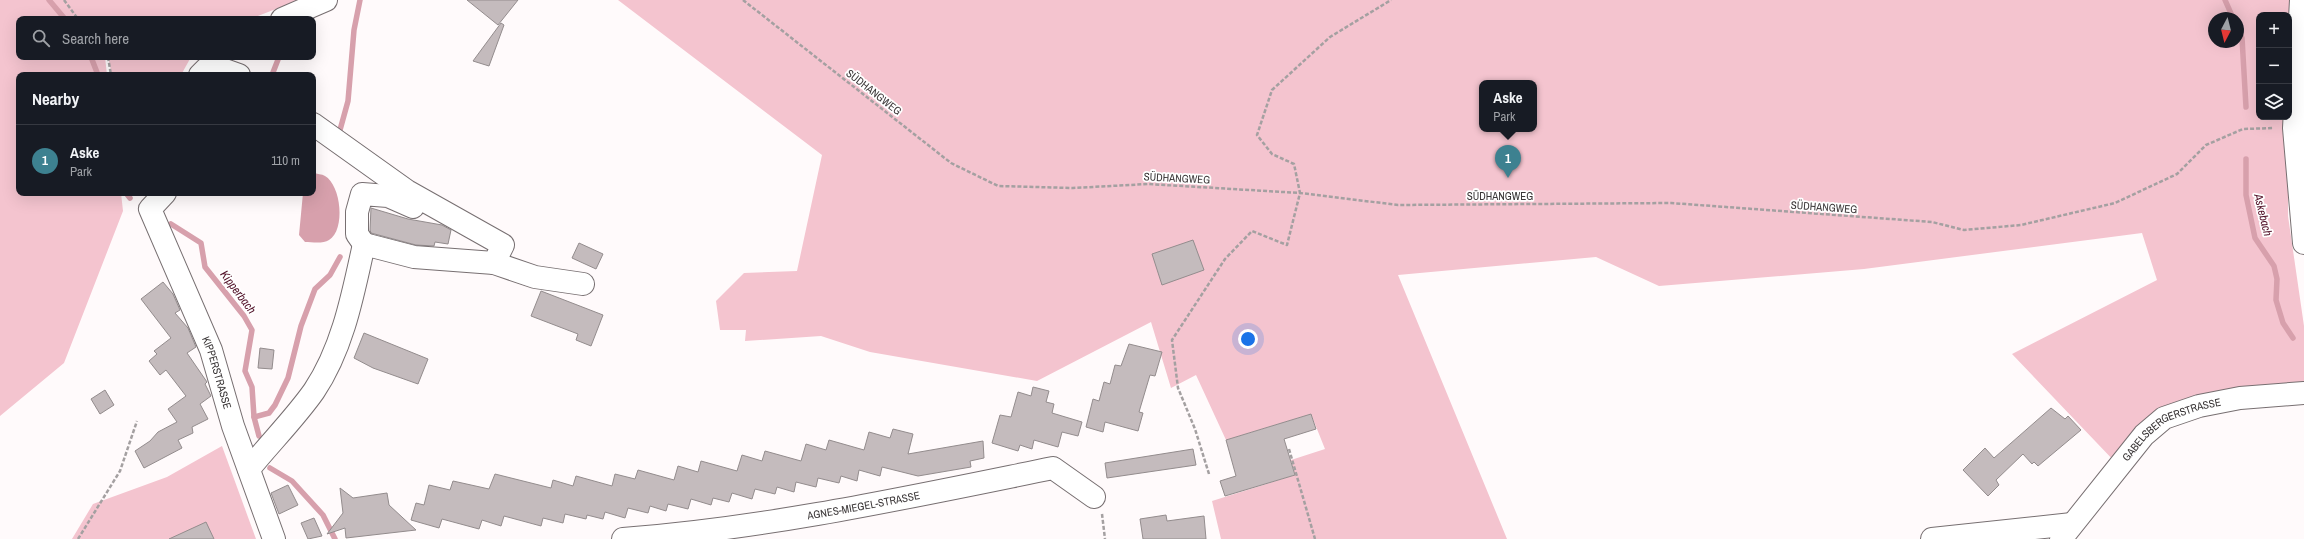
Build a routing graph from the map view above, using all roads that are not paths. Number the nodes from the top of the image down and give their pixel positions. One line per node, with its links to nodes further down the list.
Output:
1 (326, 0): 3 (street)
2 (2301, 0): 9 (street)
3 (289, 16)
4 (206, 67): 5 (street)
5 (231, 72)
6 (316, 126): 8 (street)
7 (162, 196): 14 (street, KIPPERSTRASSE)
8 (444, 212): 10 (street); 11 (street)
9 (2304, 243)
10 (364, 244): 11 (street); 14 (street)
11 (494, 263): 12 (street)
12 (583, 284)
13 (2304, 393): 16 (street, GABELSBERGERSTRASSE)
14 (249, 469): 17 (street, KIPPERSTRASSE)
15 (1098, 503): 18 (street, AGNES-MIEGEL-STRASSE)
16 (2066, 532): 19 (street, GABELSBERGERSTRASSE)
17 (274, 539)
18 (623, 539)
19 (1932, 539)

